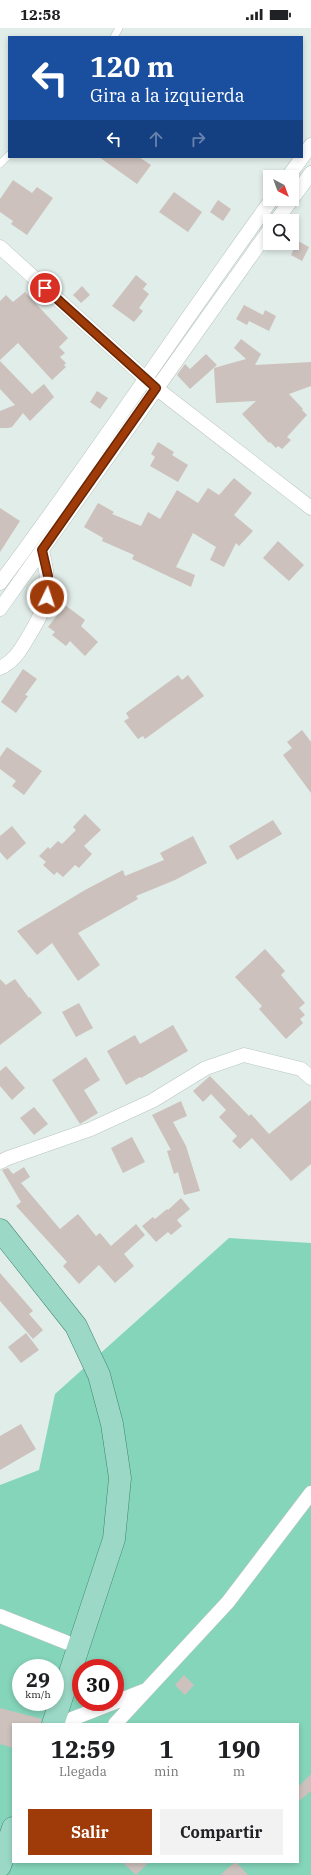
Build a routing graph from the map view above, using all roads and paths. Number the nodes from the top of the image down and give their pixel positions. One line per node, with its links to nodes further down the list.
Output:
1 (311, 145): 3 (street)
2 (8, 156): 5 (lane)
3 (303, 156)
4 (302, 158): 6 (street)
5 (0, 164)
6 (293, 170)
7 (311, 173): 9 (street)
8 (267, 206): 12 (street)
9 (281, 214)
10 (263, 239): 13 (street)
11 (0, 247): 12 (street)
12 (145, 379): 13 (street); 16 (street)
13 (156, 388): 14 (street); 15 (street)
14 (311, 508)
15 (42, 550): 17 (street); 18 (street)
16 (0, 583)
17 (0, 609)
18 (0, 668)
19 (311, 1078): 20 (street)
20 (0, 1162)
21 (0, 1230): 24 (main road)
22 (311, 1493): 25 (street)
23 (0, 1616): 24 (street)
24 (78, 1647): 26 (main road)
25 (150, 1689): 27 (street); 28 (street)
26 (53, 1723)
27 (62, 1723)
28 (117, 1723)
29 (12, 1831): 30 (main road)
30 (0, 1866)

